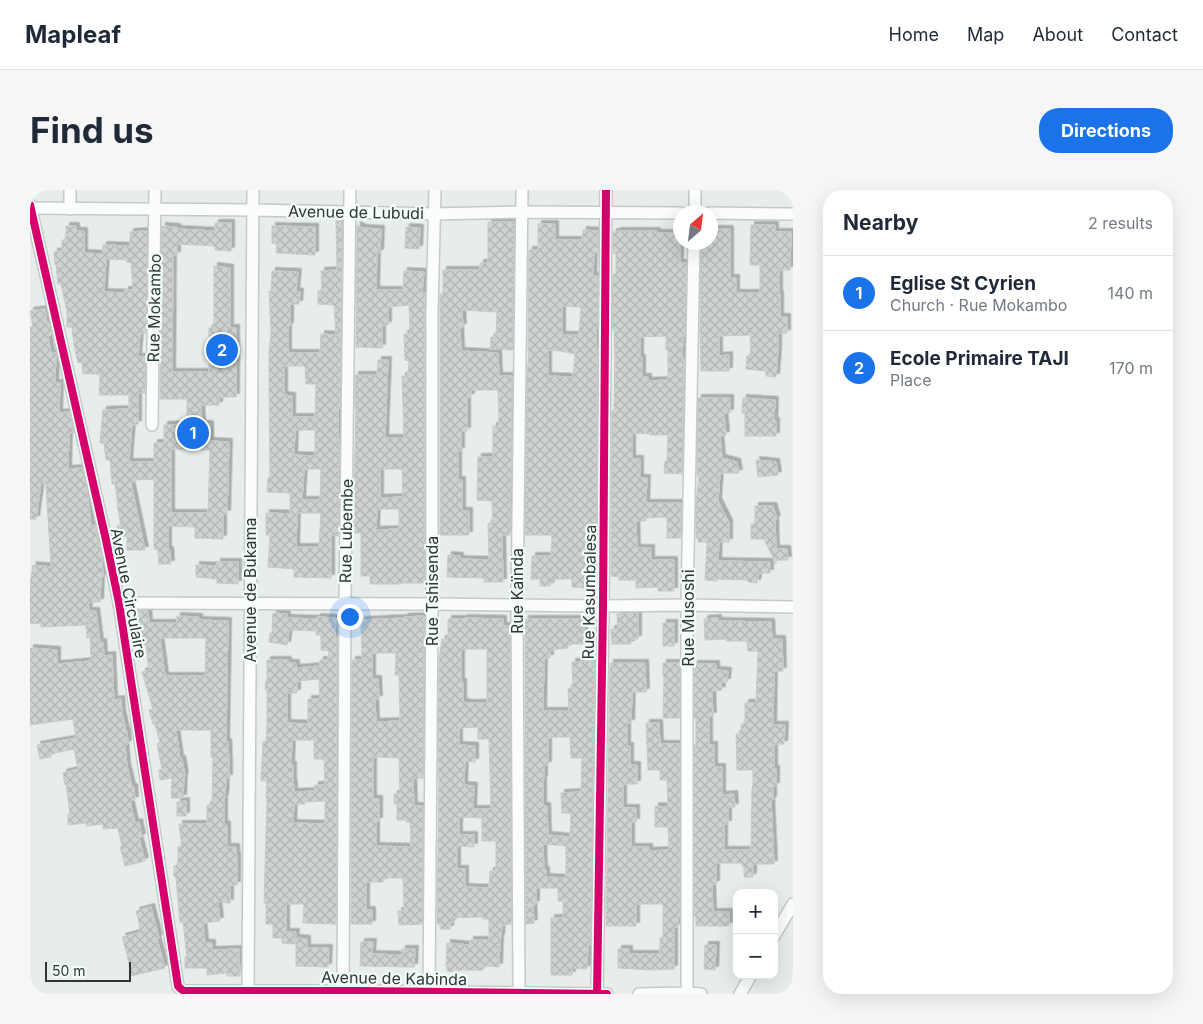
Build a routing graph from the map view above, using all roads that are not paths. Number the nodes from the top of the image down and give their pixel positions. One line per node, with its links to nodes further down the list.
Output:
1 (70, 190): 11 (street)
2 (155, 190): 12 (street, Rue Mokambo)
3 (253, 190): 13 (street, Avenue de Bukama)
4 (350, 190): 15 (street, Rue Lubembe)
5 (435, 190): 19 (street, Rue Tshisenda)
6 (522, 190): 14 (street, Rue Kaïnda)
7 (606, 190): 16 (street, Rue Kasumbalesa)
8 (695, 190): 9 (street)
9 (695, 205)
10 (30, 206): 11 (street, Avenue de Lubudi); 23 (street, Avenue Circulaire)
11 (70, 209): 12 (street, Avenue de Lubudi)
12 (155, 210): 13 (street, Avenue de Lubudi); 22 (street, Rue Mokambo)
13 (253, 210): 15 (street, Avenue de Lubudi); 24 (street, Avenue de Bukama)
14 (522, 212): 16 (street, Avenue de Lubudi); 19 (street, Avenue de Lubudi); 28 (street, Rue Kaïnda)
15 (350, 213): 19 (street, Avenue de Lubudi); 25 (street, Rue Lubembe)
16 (605, 213): 17 (street, Avenue de Lubudi); 29 (street, Rue Kasumbalesa)
17 (673, 213)
18 (718, 213): 20 (street)
19 (434, 214): 26 (street, Rue Tshisenda)
20 (793, 214)
21 (694, 250): 27 (street, Rue Musoshi)
22 (152, 425)
23 (119, 603): 24 (street); 35 (street, Avenue Circulaire)
24 (250, 603): 25 (street); 37 (street, Avenue de Bukama)
25 (345, 604): 26 (street); 36 (street, Rue Lubembe)
26 (432, 604): 28 (street); 39 (street, Rue Tshisenda)
27 (687, 605): 29 (street); 30 (street); 42 (street, Rue Musoshi)
28 (517, 606): 29 (street); 40 (street, Rue Kaïnda)
29 (603, 606): 43 (street, Rue Kasumbalesa)
30 (793, 607)
31 (793, 896): 32 (street)
32 (793, 904): 33 (street)
33 (775, 934)
34 (749, 979): 47 (street)
35 (181, 989): 37 (street, Avenue de Kabinda)
36 (343, 991): 37 (street, Avenue de Kabinda); 38 (street, Avenue de Kabinda)
37 (245, 992)
38 (361, 992): 39 (street, Avenue de Kabinda)
39 (429, 992): 41 (street, Avenue de Kabinda)
40 (519, 992): 41 (street, Avenue de Kabinda); 43 (street, Avenue de Kabinda)
41 (489, 993)
42 (687, 993): 45 (street); 46 (street)
43 (597, 994): 44 (street, Avenue de Kabinda)
44 (607, 994)
45 (639, 994)
46 (701, 994)
47 (740, 994)

